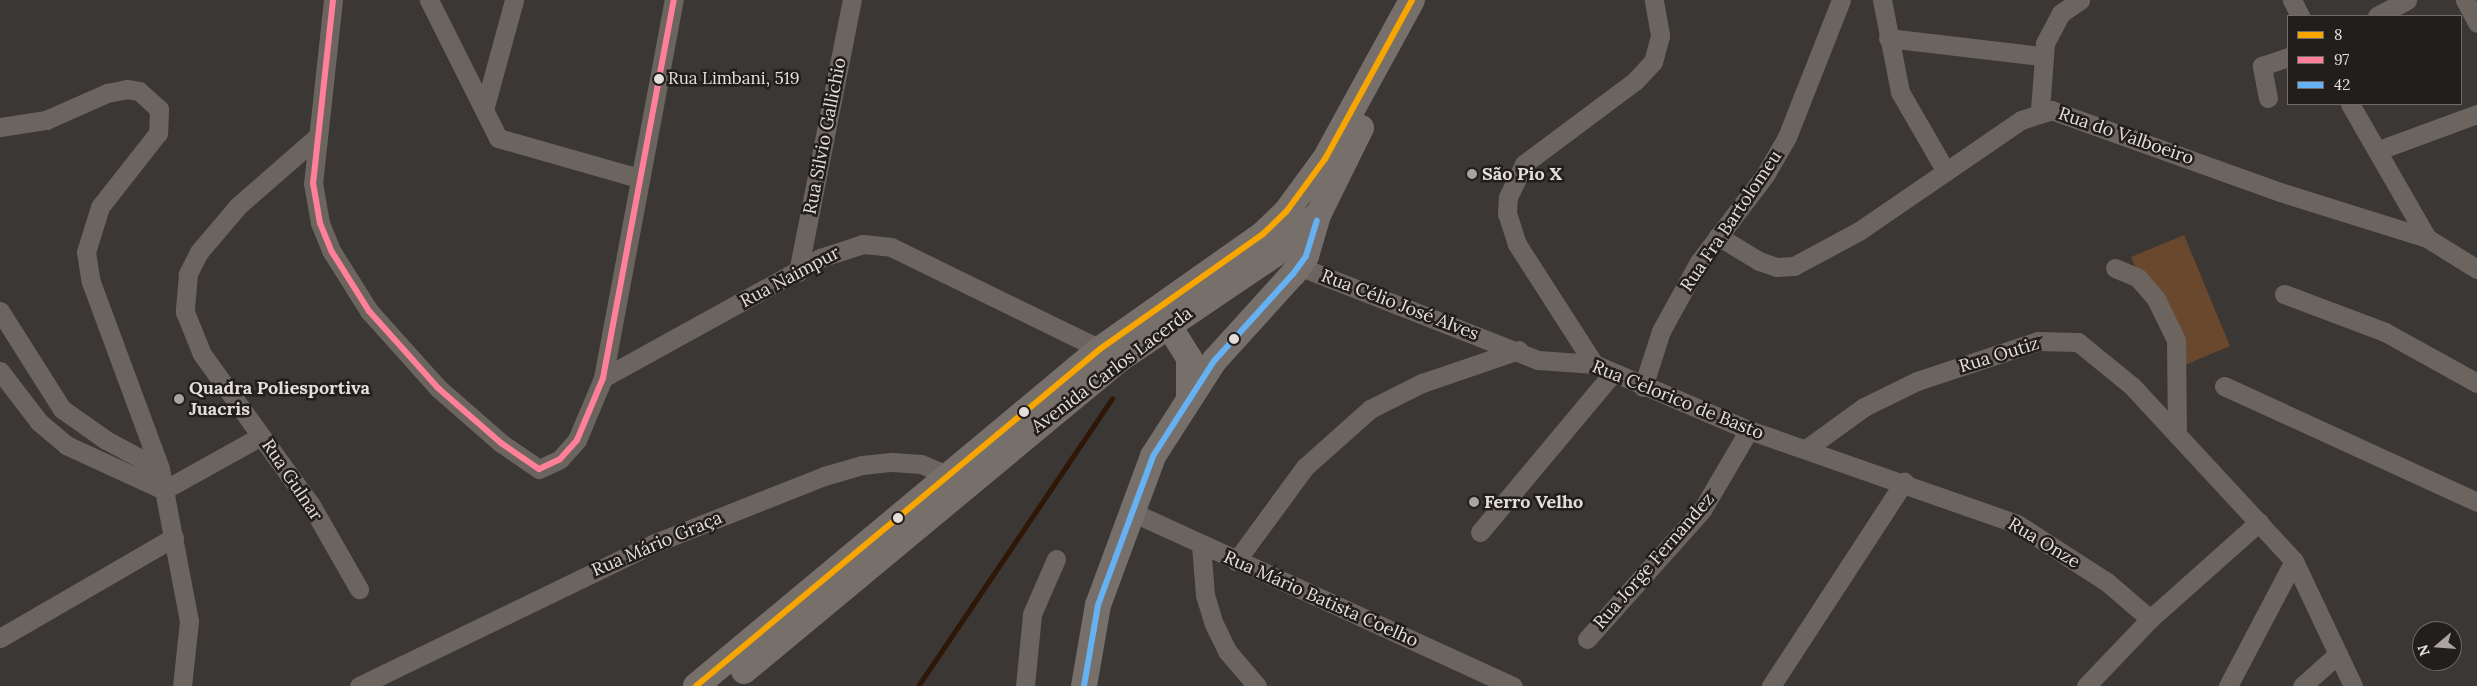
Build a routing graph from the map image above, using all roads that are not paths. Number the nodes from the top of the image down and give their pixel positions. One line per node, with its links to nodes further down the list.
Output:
1 (333, 0): 27 (street)
2 (430, 0): 23 (street)
3 (514, 0): 23 (street)
4 (674, 0): 30 (street)
5 (852, 0): 38 (street, Rua Silvio Gallichio)
6 (1412, 0): 34 (main road, Avenida Carlos Lacerda)
7 (1431, 0): 31 (main road, Avenida Carlos Lacerda)
8 (1654, 0): 47 (street)
9 (1842, 0): 32 (street, Rua Fra Bartolomeu)
10 (1882, 0): 18 (street)
11 (2080, 0): 19 (street)
12 (2292, 0): 15 (street)
13 (2407, 0): 16 (street)
14 (2465, 0): 17 (street)
15 (2300, 15)
16 (2379, 15)
17 (2477, 23)
18 (1888, 38): 19 (street); 29 (street)
19 (2042, 56): 24 (street)
20 (2287, 57): 21 (street)
21 (2268, 98)
22 (2351, 105): 28 (street)
23 (484, 110): 30 (street)
24 (2040, 110): 29 (street, Rua do Valboeiro); 33 (street, Rua do Valboeiro)
25 (2477, 114): 28 (street)
26 (0, 127): 59 (street)
27 (316, 137): 50 (street); 57 (street, Rua Gulnar)
28 (2379, 150): 33 (street)
29 (1945, 170): 32 (street, Rua do Valboeiro)
30 (638, 178): 50 (street)
31 (1319, 212): 34 (main road, Avenida Carlos Lacerda); 35 (main road)
32 (1718, 236): 53 (street, Rua Fra Bartolomeu)
33 (2427, 238): 37 (street, Rua do Valboeiro)
34 (1274, 239): 35 (street, Rua Célio José Alves); 40 (main road, Avenida Carlos Lacerda); 41 (main road); 43 (main road, Avenida Carlos Lacerda)
35 (1298, 266): 41 (main road); 44 (street, Rua Célio José Alves)
36 (2115, 268): 56 (street)
37 (2477, 269)
38 (798, 272): 45 (street, Rua Naimpur); 50 (street, Rua Naimpur)
39 (2284, 294): 51 (street)
40 (1172, 297): 43 (main road); 45 (main road, Avenida Carlos Lacerda)
41 (1269, 298): 46 (main road)
42 (0, 311): 59 (street)
43 (1174, 334): 45 (main road, Avenida Carlos Lacerda); 46 (main road); 54 (main road)
44 (1519, 350): 47 (street, Rua Celorico de Basto); 70 (street)
45 (1107, 357): 60 (main road, Avenida Carlos Lacerda)
46 (1218, 357): 54 (main road)
47 (1594, 364): 49 (street, Rua Celorico de Basto)
48 (0, 371): 62 (street)
49 (1612, 374): 53 (street, Rua Celorico de Basto); 66 (street)
50 (603, 378)
51 (2477, 382)
52 (2224, 386): 63 (street)
53 (1643, 387): 55 (street, Rua Celorico de Basto)
54 (1189, 398): 64 (main road)
55 (1749, 430): 58 (street, Rua Celorico de Basto); 75 (street, Rua Jorge Fernandez)
56 (2177, 435): 58 (street, Rua Outiz); 65 (street, Rua Outiz)
57 (261, 436): 62 (street); 72 (street, Rua Gulnar)
58 (1806, 449): 61 (street, Rua Celorico de Basto)
59 (160, 469): 62 (street)
60 (958, 479): 78 (street, Rua Mário Graça); 79 (main road, Avenida Carlos Lacerda); 80 (main road, Avenida Carlos Lacerda)
61 (1901, 481): 73 (street, Rua Onze); 85 (street)
62 (164, 490): 67 (street)
63 (2477, 502)
64 (1130, 511): 68 (street, Rua Mário Batista Coelho); 82 (main road)
65 (2259, 522): 71 (street, Rua Outiz); 73 (street)
66 (1480, 532)
67 (174, 537): 74 (street); 77 (street)
68 (1200, 545): 70 (street, Rua Mário Batista Coelho); 83 (street)
69 (1056, 559): 81 (street)
70 (1236, 561): 84 (street, Rua Mário Batista Coelho)
71 (2294, 561): 76 (street, Rua Outiz); 87 (street)
72 (360, 589)
73 (2150, 619): 86 (street)
74 (0, 638)
75 (1587, 639)
76 (2338, 654): 88 (street); 89 (street, Rua Outiz)
77 (182, 686)
78 (358, 686)
79 (696, 686)
80 (724, 686)
81 (1025, 686)
82 (1084, 686)
83 (1256, 686)
84 (1513, 686)
85 (1771, 686)
86 (2086, 686)
87 (2228, 686)
88 (2302, 686)
89 (2353, 686)

